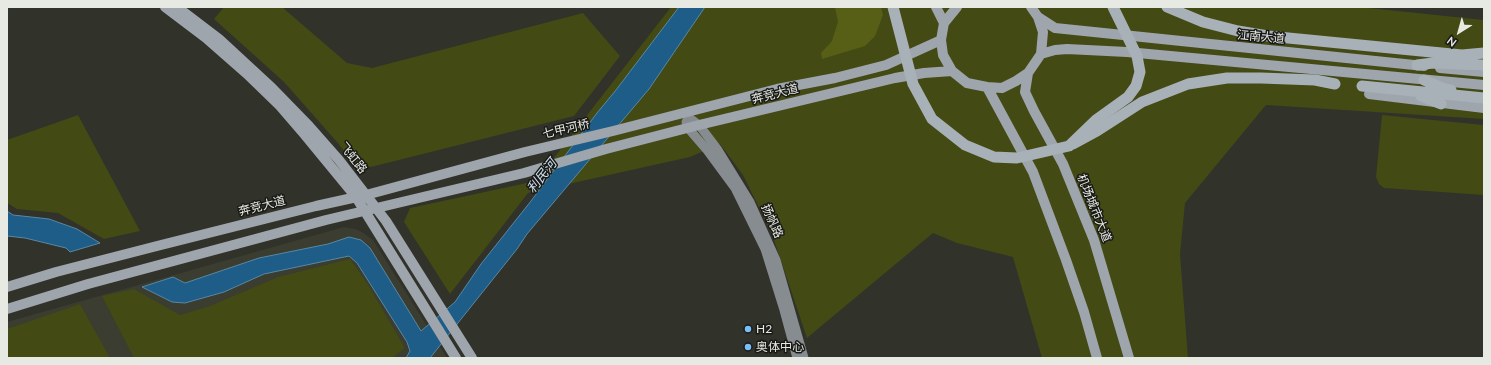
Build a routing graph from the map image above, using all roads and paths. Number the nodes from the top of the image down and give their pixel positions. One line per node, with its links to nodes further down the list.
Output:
1 (165, 7): 39 (main road, 飞虹路)
2 (177, 7): 39 (main road, 飞虹路)
3 (894, 7): 37 (highway, bridge)
4 (936, 7): 10 (main road)
5 (957, 7): 10 (main road)
6 (1031, 7): 9 (main road)
7 (1113, 7): 37 (highway, bridge)
8 (1167, 7): 15 (highway)
9 (1038, 17): 12 (main road, 江南大道); 14 (main road)
10 (944, 23): 11 (main road)
11 (941, 40): 20 (main road); 33 (main road, 奔竞大道)
12 (1297, 53): 17 (main road, 江南大道); 19 (main road)
13 (1484, 53): 15 (highway)
14 (1041, 54): 19 (main road); 22 (main road)
15 (1462, 55): 16 (highway)
16 (1484, 59)
17 (1417, 64): 18 (highway); 21 (main road, 江南大道)
18 (1484, 65)
19 (1285, 66): 23 (main road)
20 (952, 70): 26 (main road); 34 (main road, 奔竞大道)
21 (1484, 72)
22 (1028, 73): 26 (main road); 49 (main road, 机场城市大道)
23 (1424, 80): 25 (main road); 29 (highway)
24 (1335, 84): 37 (highway, bridge)
25 (1484, 85)
26 (987, 87): 48 (main road)
27 (1365, 90): 28 (highway); 31 (main road)
28 (1408, 90): 30 (highway); 31 (highway)
29 (1484, 93)
30 (1484, 98)
31 (1441, 104): 32 (main road)
32 (1484, 108)
33 (683, 113): 34 (main road, 扬帆路); 35 (main road); 36 (main road, 奔竞大道)
34 (699, 125): 35 (main road, 奔竞大道); 47 (main road, 扬帆路)
35 (688, 128): 40 (main road, 奔竞大道); 46 (main road)
36 (613, 131): 38 (main road, 七甲河桥)
37 (1069, 146)
38 (525, 152): 39 (main road, 奔竞大道)
39 (361, 196): 40 (main road, 飞虹路); 41 (main road, 飞虹路); 42 (main road, 奔竞大道)
40 (376, 207): 41 (main road); 45 (main road, 飞虹路)
41 (365, 210): 43 (main road); 44 (main road, 飞虹路)
42 (7, 287)
43 (7, 309)
44 (455, 356)
45 (472, 358)
46 (797, 358)
47 (804, 358)
48 (1097, 358)
49 (1129, 358)

